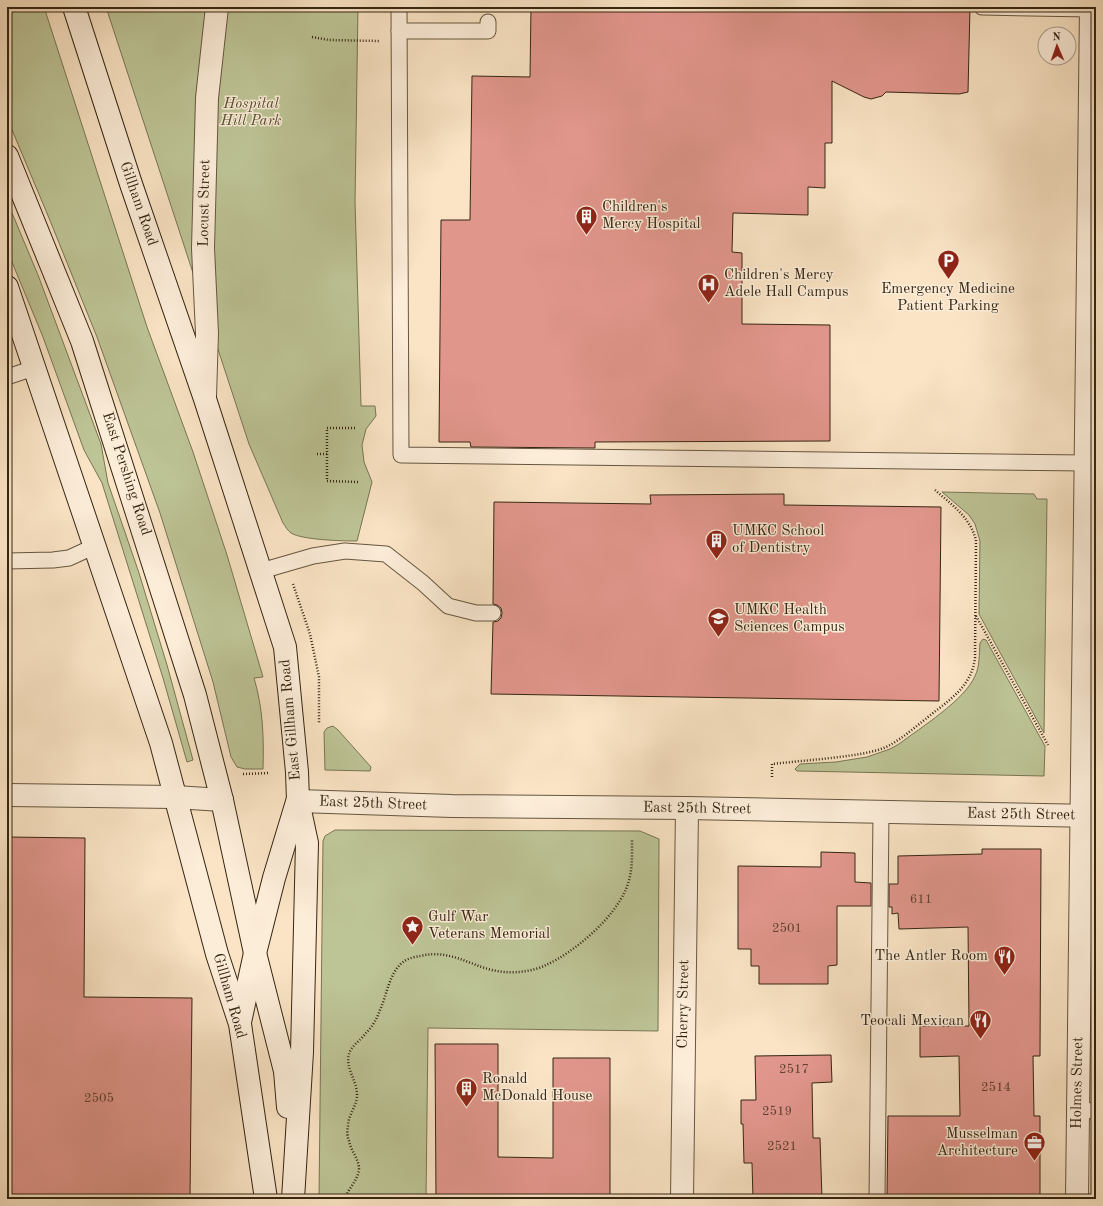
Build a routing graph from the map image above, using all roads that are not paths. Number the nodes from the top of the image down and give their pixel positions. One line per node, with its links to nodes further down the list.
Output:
1 (74, 7): 12 (main road, Gillham Road)
2 (217, 7): 12 (main road, Locust Street)
3 (399, 7): 7 (lane)
4 (982, 7): 5 (lane)
5 (1091, 8): 13 (main road, Holmes Street)
6 (488, 22): 7 (lane)
7 (399, 36): 13 (lane)
8 (7, 156): 20 (main road, East Pershing Road)
9 (7, 287): 10 (main road)
10 (34, 368): 11 (lane); 14 (main road)
11 (7, 376)
12 (206, 399): 16 (main road, East Gillham Road)
13 (1086, 463): 24 (main road, Holmes Street)
14 (95, 546): 15 (lane); 19 (main road)
15 (7, 561)
16 (260, 571): 17 (lane); 21 (main road, East Gillham Road)
17 (493, 613)
18 (7, 795): 19 (main road)
19 (175, 797): 20 (main road); 26 (main road, Gillham Road)
20 (222, 800): 25 (main road)
21 (298, 802): 22 (main road, East 25th Street); 25 (main road); 28 (main road, East Gillham Road)
22 (687, 808): 23 (main road, East 25th Street); 30 (main road, Cherry Street)
23 (881, 812): 24 (main road, East 25th Street); 31 (lane)
24 (1089, 816): 27 (main road, Holmes Street)
25 (255, 953): 26 (main road); 28 (main road)
26 (240, 1024): 29 (main road, Gillham Road)
27 (1087, 1110): 32 (main road, Holmes Street)
28 (294, 1192)
29 (266, 1199)
30 (682, 1199)
31 (877, 1199)
32 (1077, 1199)

